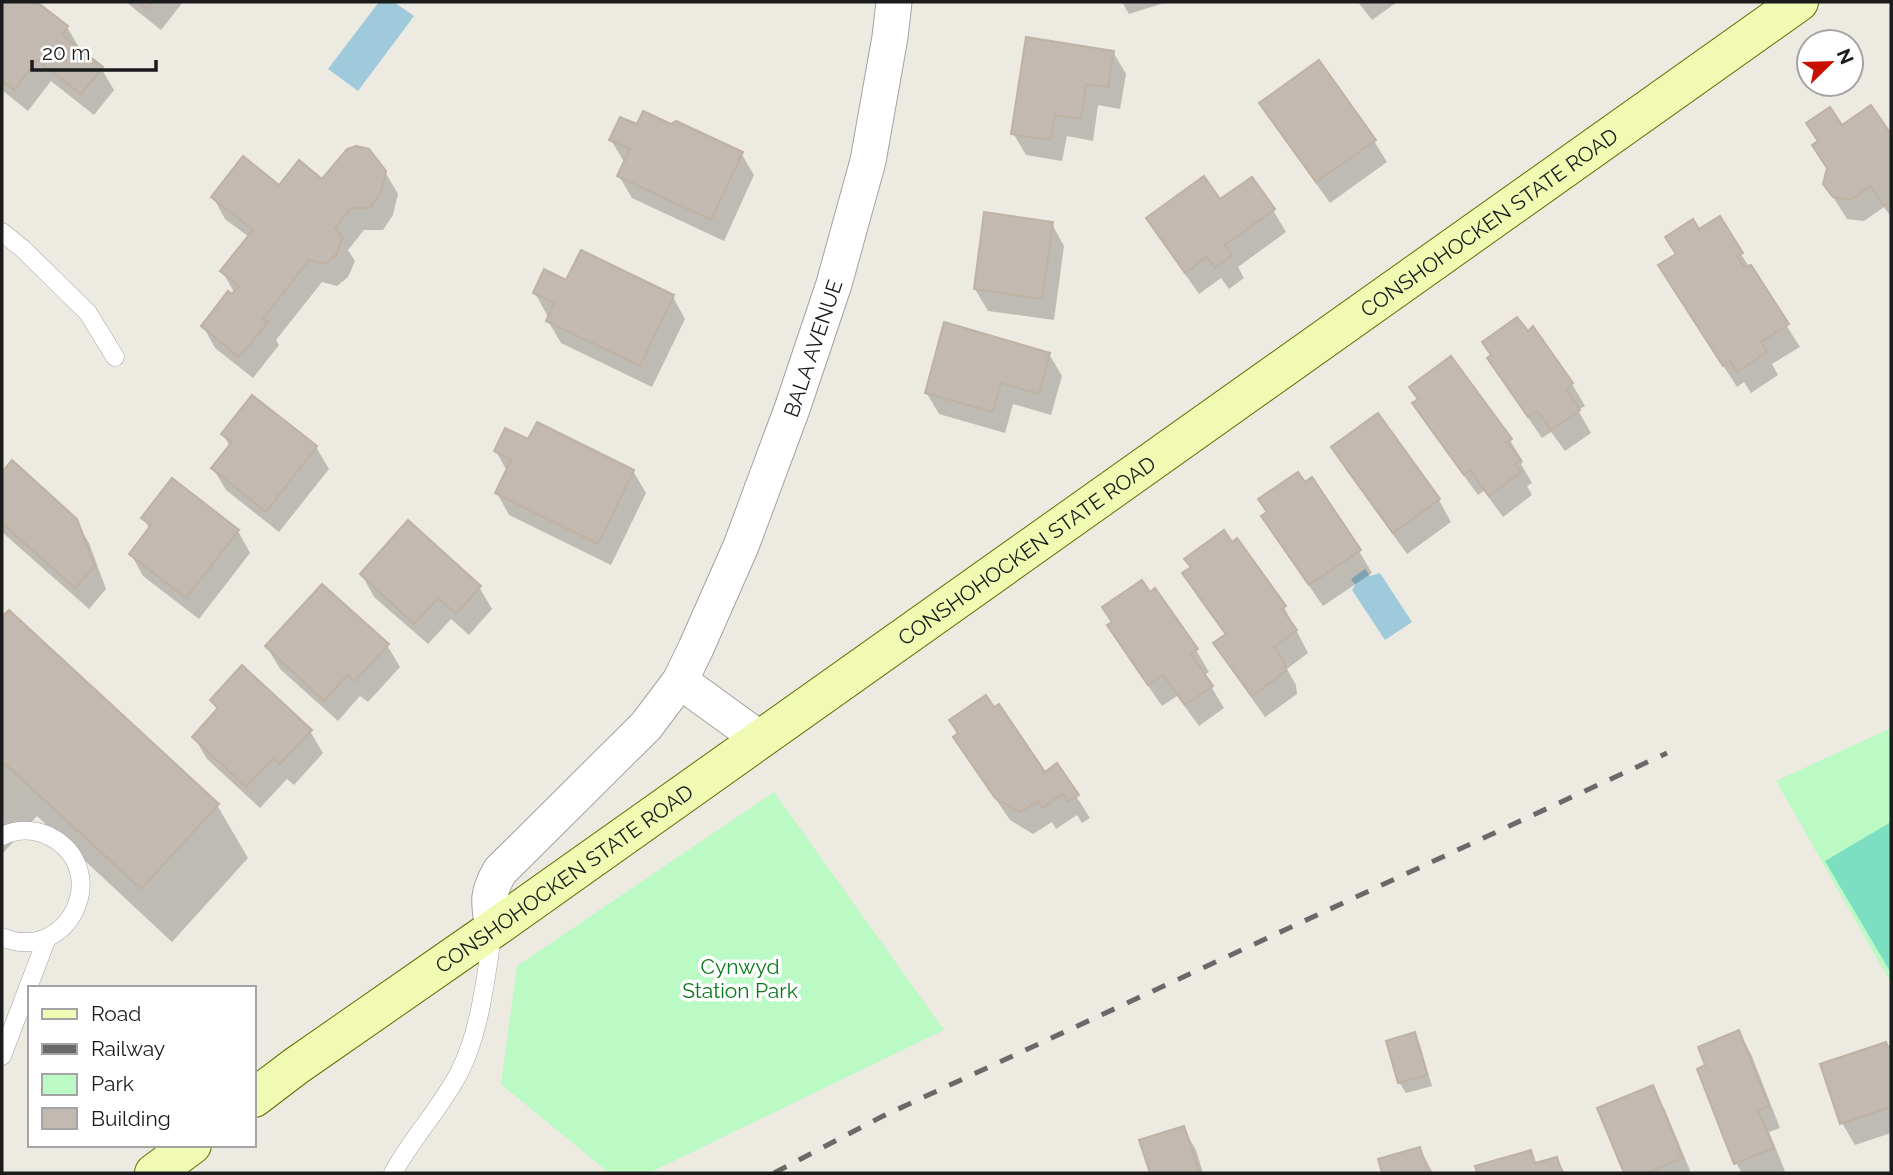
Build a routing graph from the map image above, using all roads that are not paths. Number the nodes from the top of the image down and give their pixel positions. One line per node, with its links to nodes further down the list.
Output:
1 (894, 2): 5 (street, BALA AVENUE)
2 (1799, 2): 6 (main road, CONSHOHOCKEN STATE ROAD)
3 (2, 232): 4 (lane)
4 (115, 356)
5 (680, 681): 6 (street); 8 (street, BALA AVENUE)
6 (761, 739): 8 (main road, CONSHOHOCKEN STATE ROAD)
7 (2, 836): 10 (lane)
8 (493, 929): 14 (main road, CONSHOHOCKEN STATE ROAD); 17 (lane)
9 (2, 937): 10 (lane)
10 (47, 938): 11 (lane)
11 (29, 986)
12 (28, 988): 13 (lane)
13 (2, 1056)
14 (256, 1096)
15 (189, 1147): 16 (main road)
16 (154, 1173)
17 (393, 1173)

